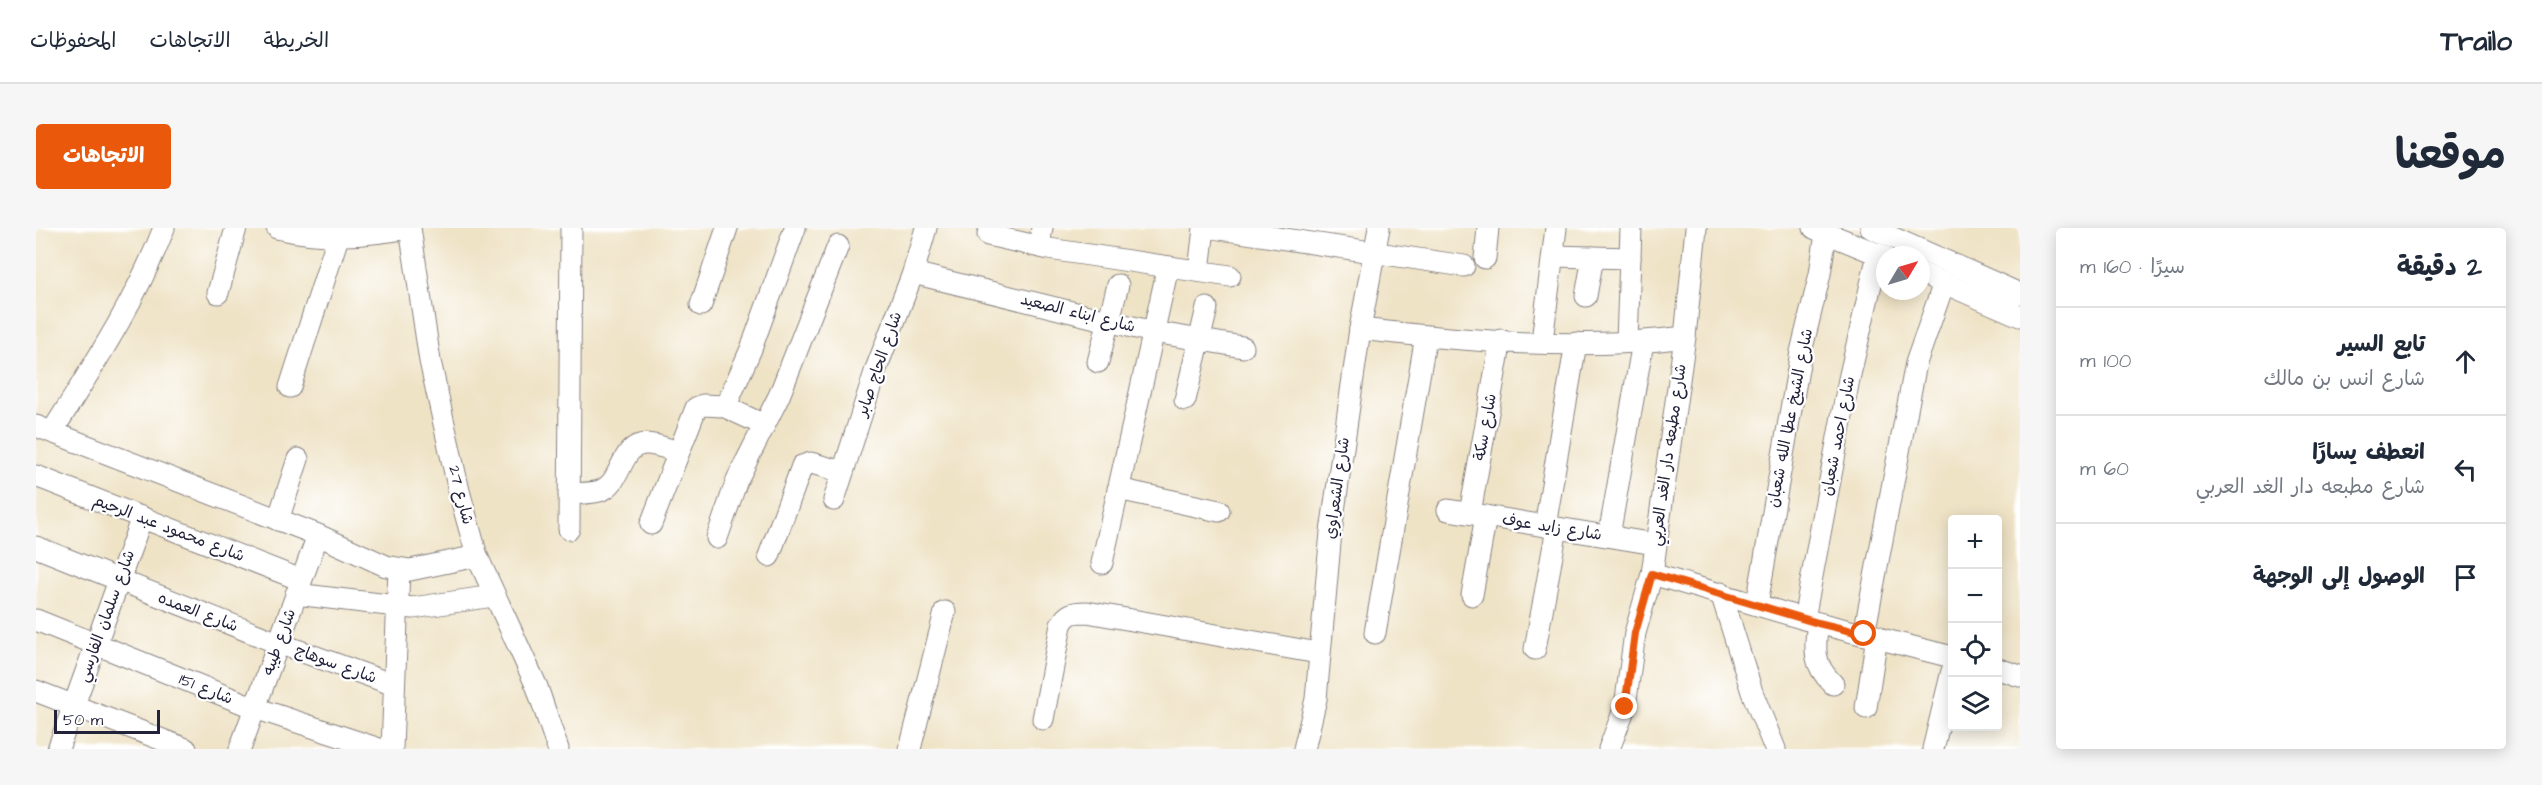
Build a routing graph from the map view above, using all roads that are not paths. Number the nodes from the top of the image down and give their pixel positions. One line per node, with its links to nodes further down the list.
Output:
1 (164, 228): 59 (street)
2 (236, 228): 37 (street)
3 (277, 228): 19 (street)
4 (410, 228): 19 (street); 80 (street, شارع 27)
5 (571, 228): 65 (street)
6 (727, 228): 40 (street)
7 (795, 228): 57 (street)
8 (926, 228): 31 (street, شارع الحاج صابر)
9 (1204, 228): 30 (street)
10 (1213, 228): 22 (street)
11 (1379, 228): 22 (street, شارع الشعراوي)
12 (1488, 228): 26 (street)
13 (1556, 228): 24 (street)
14 (1631, 228): 27 (street)
15 (1696, 228): 47 (street, شارع مطبعه دار الغد العربي)
16 (1870, 228): 38 (street)
17 (1820, 231): 23 (street); 90 (street, شارع الشيخ عطا الله شعبان)
18 (988, 235): 20 (street)
19 (338, 237): 55 (street)
20 (1041, 237): 29 (street)
21 (838, 246): 58 (street)
22 (1375, 253): 28 (street); 44 (street, شارع الشعراوي)
23 (1876, 254)
24 (1553, 256): 25 (street); 50 (street)
25 (1593, 257): 27 (street); 39 (street)
26 (1485, 258)
27 (1630, 258): 51 (street)
28 (1464, 266)
29 (1168, 267): 30 (street); 45 (street)
30 (1199, 271): 33 (street)
31 (913, 273): 43 (street, شارع ابناء الصعيد); 62 (street, شارع الحاج صابر)
32 (1876, 275): 94 (street, شارع احمد شعبان)
33 (1230, 276)
34 (1930, 277): 35 (street)
35 (1944, 283): 42 (street); 96 (street)
36 (1119, 285): 43 (street)
37 (218, 293)
38 (2020, 294)
39 (1586, 296)
40 (701, 305)
41 (1207, 308): 48 (street)
42 (2020, 316)
43 (1109, 321): 45 (street, شارع ابناء الصعيد); 54 (street)
44 (1360, 329): 46 (street); 100 (street, شارع الشعراوي)
45 (1152, 332): 48 (street, شارع ابناء الصعيد); 64 (street)
46 (1426, 336): 49 (street); 95 (street)
47 (1685, 337): 51 (street); 78 (street, شارع مطبعه دار الغد العربي)
48 (1198, 340): 53 (street, شارع ابناء الصعيد); 56 (street)
49 (1501, 340): 50 (street); 69 (street, شارع سكة)
50 (1542, 341): 52 (street)
51 (1635, 342): 52 (street); 76 (street)
52 (1576, 343): 73 (street)
53 (1243, 347)
54 (1098, 362)
55 (290, 387)
56 (1185, 400)
57 (723, 406): 58 (street); 60 (street)
58 (764, 425): 77 (street)
59 (44, 429): 71 (street)
60 (678, 452): 65 (street); 72 (street)
61 (298, 459): 71 (street)
62 (843, 472): 66 (street, شارع الحاج صابر); 81 (street)
63 (36, 476): 70 (street, شارع محمود عبد الرحيم)
64 (1118, 489): 68 (street); 82 (street)
65 (569, 494): 74 (street)
66 (834, 500)
67 (1448, 510): 69 (street, شارع زايد عوف)
68 (1219, 511)
69 (1478, 515): 73 (street, شارع زايد عوف); 88 (street, شارع سكة)
70 (142, 517): 85 (street, شارع سلمان الفارسي); 86 (street, شارع محمود عبد الرحيم)
71 (278, 520): 75 (street)
72 (651, 524)
73 (1551, 527): 76 (street, شارع زايد عوف); 99 (street)
74 (569, 529)
75 (318, 535): 83 (street); 86 (street, شارع طيبه)
76 (1609, 536): 78 (street, شارع زايد عوف)
77 (717, 538)
78 (1655, 544): 84 (street, شارع مطبعه دار الغد العربي)
79 (36, 547): 85 (street, شارع العمده)
80 (477, 556): 83 (street); 89 (street, شارع 27)
81 (769, 556)
82 (1102, 563)
83 (399, 569): 91 (street)
84 (1652, 574): 87 (street); 120 (street, شارع مطبعه دار الغد العربي)
85 (118, 581): 97 (street, شارع العمده); 98 (street, شارع سلمان الفارسي)
86 (299, 587): 91 (street, شارع محمود عبد الرحيم); 97 (street, شارع طيبه)
87 (1721, 593): 90 (street); 121 (street)
88 (1472, 595)
89 (493, 596): 91 (street, شارع محمود عبد الرحيم); 117 (street, شارع 27)
90 (1757, 604): 94 (street)
91 (398, 608): 106 (street)
92 (945, 612): 118 (street)
93 (36, 620): 98 (street, شارع 151)
94 (1811, 621): 96 (street); 105 (street, شارع احمد شعبان)
95 (1375, 633)
96 (1870, 635): 101 (street); 110 (street)
97 (278, 643): 106 (street, شارع سوهاج); 109 (street, شارع طيبه)
98 (96, 645): 108 (street, شارع سلمان الفارسي); 109 (street, شارع 151)
99 (1535, 649)
100 (1318, 653): 111 (street); 119 (street, شارع الشعراوي)
101 (1948, 656)
102 (2002, 670): 103 (street)
103 (2020, 676)
104 (1951, 677): 122 (street)
105 (1833, 684)
106 (394, 685): 116 (street)
107 (36, 691): 108 (street)
108 (74, 705): 112 (street, شارع سلمان الفارسي); 113 (street)
109 (255, 708): 114 (street, شارع طيبه); 115 (street, شارع 151)
110 (1866, 708)
111 (1043, 719)
112 (58, 749)
113 (186, 749)
114 (240, 749)
115 (379, 749)
116 (392, 749)
117 (558, 749)
118 (910, 749)
119 (1304, 749)
120 (1609, 749)
121 (1775, 749)
122 (1933, 749)

